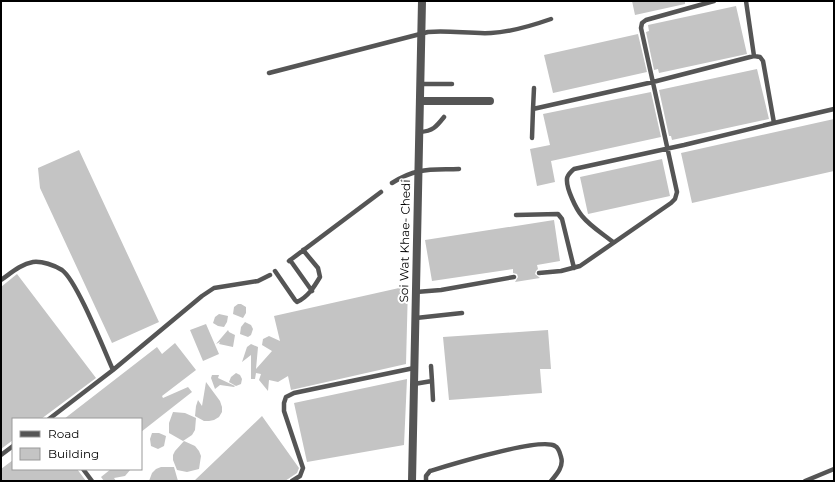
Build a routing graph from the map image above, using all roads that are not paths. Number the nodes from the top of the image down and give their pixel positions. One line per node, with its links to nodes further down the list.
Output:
1 (422, 1): 5 (street, Soi Wat Khae- Chedi)
2 (714, 1): 8 (lane)
3 (746, 1): 6 (lane)
4 (551, 19): 5 (lane)
5 (421, 34): 7 (lane); 9 (street, Soi Wat Khae- Chedi)
6 (754, 56): 8 (lane); 17 (lane)
7 (269, 74)
8 (653, 82): 14 (lane); 20 (lane)
9 (420, 84): 10 (lane); 12 (street, Soi Wat Khae- Chedi)
10 (452, 84)
11 (534, 88): 14 (lane)
12 (420, 101): 13 (street); 18 (street, Soi Wat Khae- Chedi)
13 (490, 101)
14 (533, 109): 19 (lane)
15 (834, 109): 17 (lane)
16 (444, 117): 18 (lane)
17 (774, 123): 20 (lane)
18 (420, 132): 22 (street, Soi Wat Khae- Chedi)
19 (532, 138)
20 (667, 149): 26 (lane); 26 (lane)
21 (459, 169): 22 (lane)
22 (419, 170): 23 (lane); 33 (street, Soi Wat Khae- Chedi)
23 (392, 183)
24 (381, 192): 27 (lane)
25 (516, 214): 28 (lane)
26 (613, 242): 28 (lane)
27 (304, 250): 32 (lane); 32 (lane)
28 (574, 268): 29 (lane)
29 (539, 272)
30 (514, 277): 33 (lane)
31 (1, 280): 38 (lane)
32 (312, 291): 38 (lane)
33 (416, 292): 35 (street, Soi Wat Khae- Chedi)
34 (462, 313): 35 (lane)
35 (416, 318): 37 (street, Soi Wat Khae- Chedi)
36 (431, 366): 39 (lane)
37 (414, 368): 40 (street, Soi Wat Khae- Chedi); 48 (lane)
38 (113, 370): 42 (lane)
39 (432, 381): 40 (lane); 41 (lane)
40 (414, 384): 49 (street, Soi Wat Khae- Chedi)
41 (433, 400)
42 (50, 418)
43 (12, 447): 44 (lane)
44 (1, 456)
45 (834, 469): 52 (lane)
46 (84, 470): 47 (lane)
47 (92, 481)
48 (292, 481)
49 (412, 481)
50 (425, 481): 51 (lane)
51 (551, 481)
52 (805, 481)

